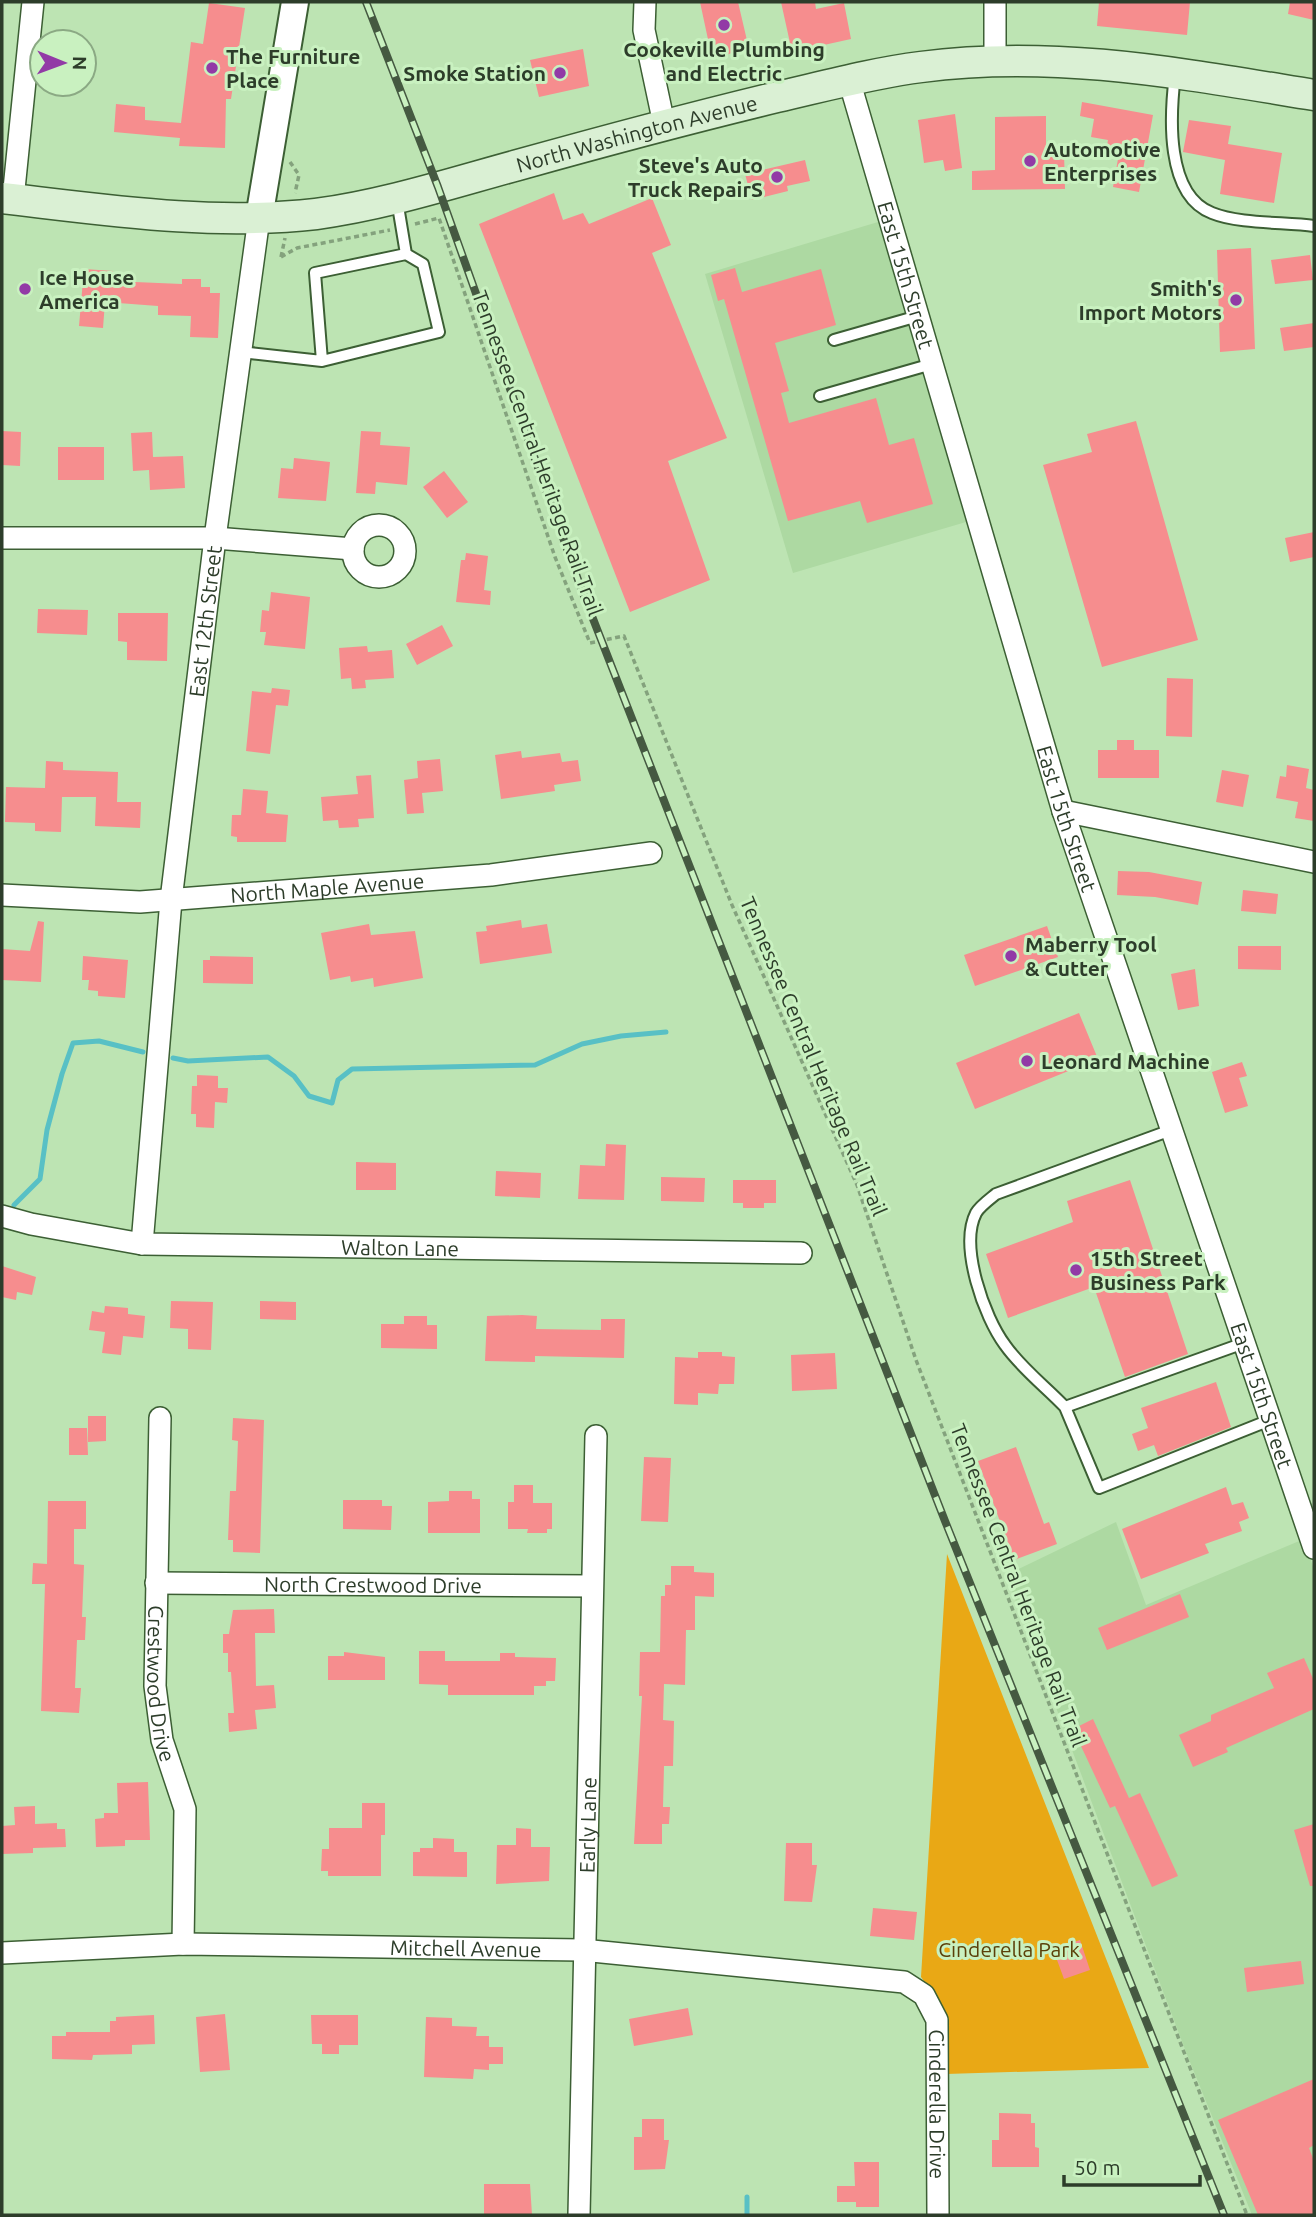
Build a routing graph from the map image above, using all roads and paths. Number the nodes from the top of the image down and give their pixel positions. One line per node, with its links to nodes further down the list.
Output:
1 (33, 2): 11 (street)
2 (295, 2): 12 (street, East 12th Street)
3 (645, 2): 9 (street)
4 (995, 2): 5 (street)
5 (995, 60): 6 (main road, North Washington Avenue); 7 (main road, North Washington Avenue)
6 (1175, 72): 8 (main road, North Washington Avenue); 13 (lane)
7 (849, 80): 9 (main road, North Washington Avenue); 17 (street, East 15th Street)
8 (1314, 96)
9 (664, 124): 10 (main road, North Washington Avenue)
10 (397, 197): 12 (main road, North Washington Avenue); 14 (lane)
11 (7, 198): 12 (main road, North Washington Avenue)
12 (260, 218): 19 (street, East 12th Street)
13 (1314, 226)
14 (402, 227): 15 (lane); 16 (path, Tennessee Central Heritage Rail Trail); 50 (path, Tennessee Central Heritage Rail Trail)
15 (405, 254): 20 (lane); 20 (lane)
16 (281, 257)
17 (918, 316): 18 (lane); 21 (street, East 15th Street)
18 (834, 340)
19 (241, 352): 20 (lane); 24 (street, East 12th Street)
20 (322, 361)
21 (932, 364): 22 (lane); 26 (street, East 15th Street)
22 (820, 396)
23 (2, 538): 24 (street)
24 (215, 538): 25 (street); 30 (street, East 12th Street)
25 (353, 549)
26 (1063, 811): 28 (street); 31 (street, East 15th Street)
27 (651, 853): 30 (street, North Maple Avenue)
28 (1314, 862)
29 (2, 895): 30 (street, North Maple Avenue)
30 (171, 900): 33 (street, East 12th Street)
31 (1171, 1129): 35 (street, East 15th Street); 36 (lane)
32 (2, 1216): 33 (street, Walton Lane)
33 (142, 1244): 34 (street, Walton Lane)
34 (801, 1253)
35 (1244, 1343): 36 (lane); 38 (street, East 15th Street)
36 (1065, 1407): 38 (lane)
37 (160, 1419): 42 (street, Crestwood Drive)
38 (1270, 1420): 40 (street, East 15th Street)
39 (596, 1436): 43 (street, Early Lane)
40 (1305, 1491): 41 (street, East 15th Street)
41 (1314, 1548)
42 (156, 1583): 43 (street, North Crestwood Drive); 44 (street, Crestwood Drive)
43 (591, 1586): 45 (street, Early Lane)
44 (183, 1944): 45 (street, Mitchell Avenue); 46 (street, Mitchell Avenue)
45 (582, 1950): 47 (street, Mitchell Avenue); 48 (street, Early Lane)
46 (2, 1954)
47 (924, 1995): 49 (street, Cinderella Drive)
48 (579, 2215)
49 (938, 2215)
50 (1247, 2215)

